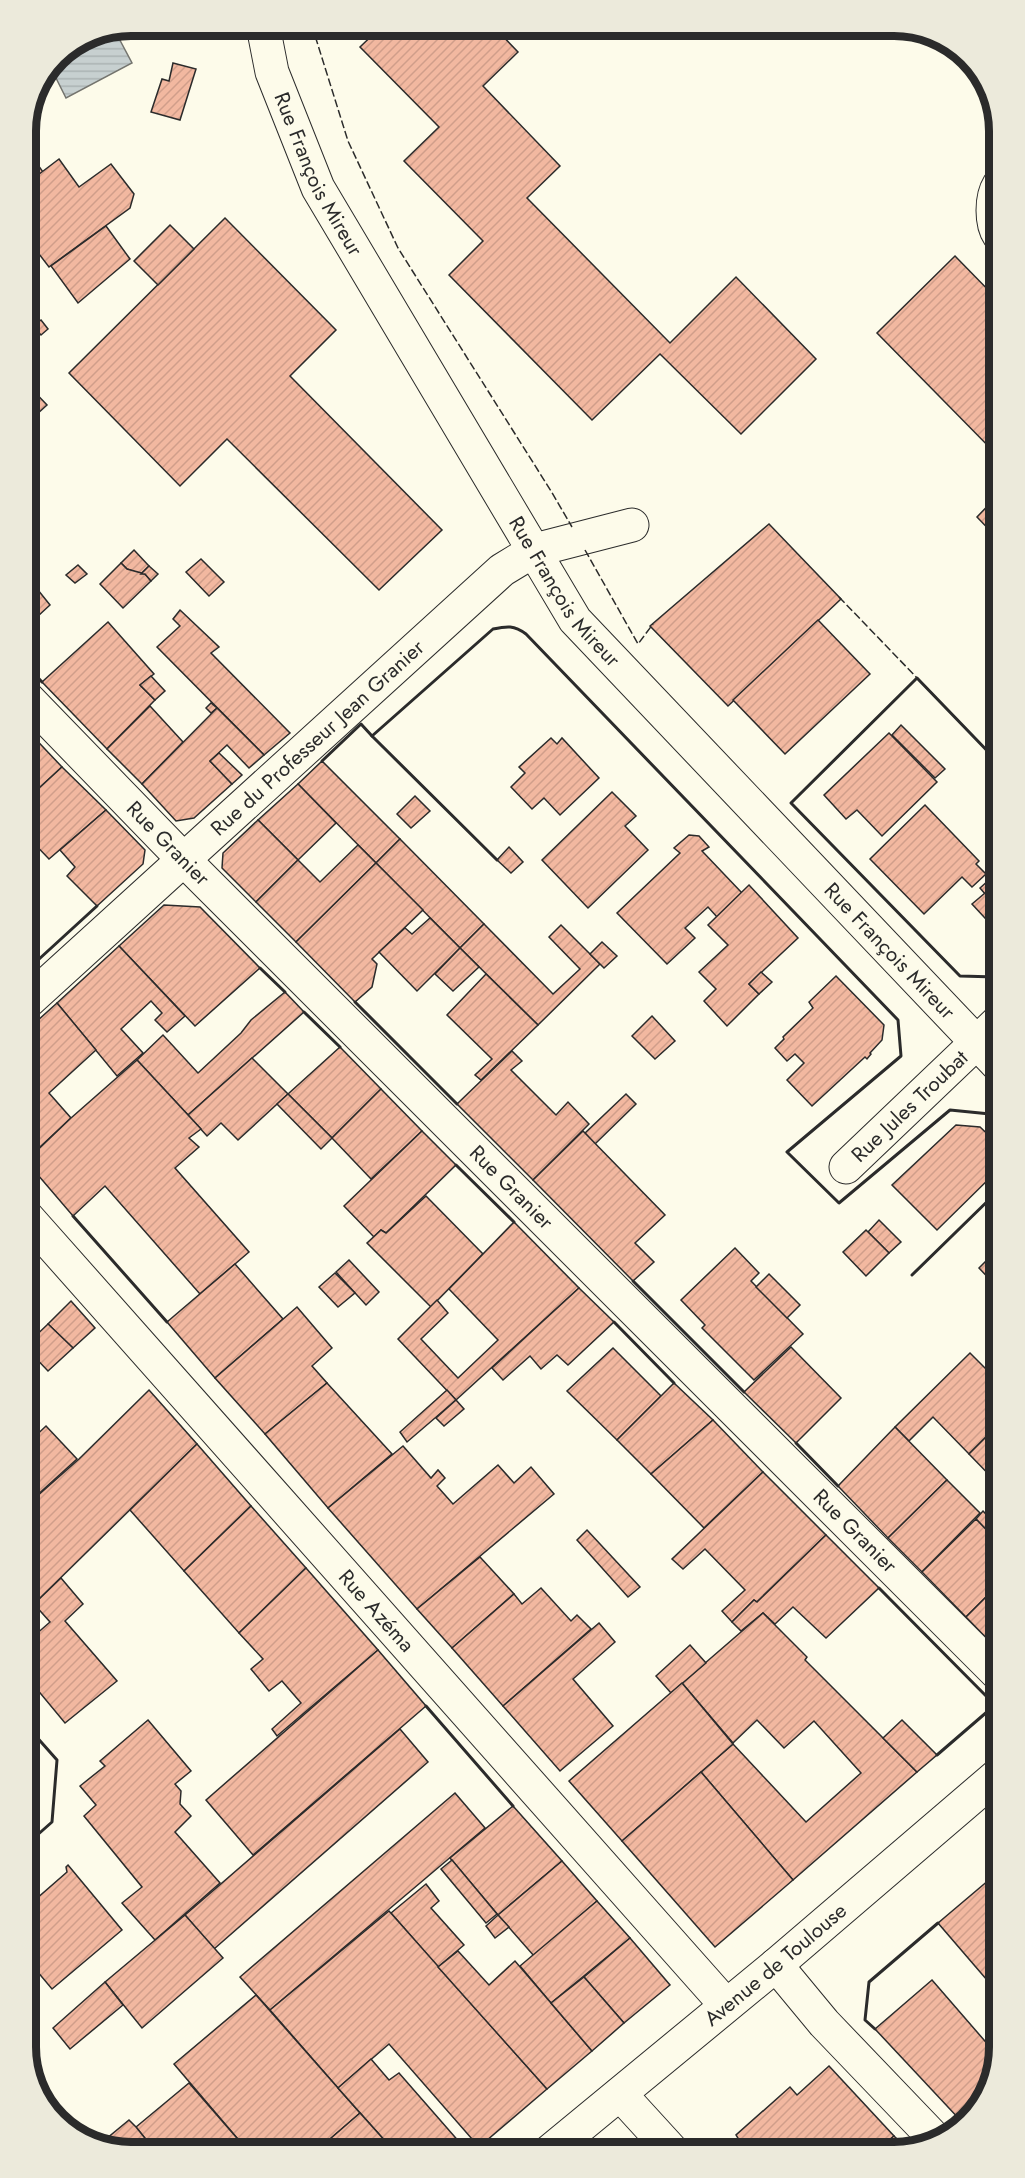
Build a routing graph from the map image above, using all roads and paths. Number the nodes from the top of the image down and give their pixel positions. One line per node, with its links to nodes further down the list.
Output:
1 (265, 36): 3 (street, Rue François Mireur)
2 (633, 525): 3 (street, Rue du Professeur Jean Granier)
3 (535, 550): 5 (street, Rue du Professeur Jean Granier); 7 (street, Rue François Mireur)
4 (36, 707): 5 (street, Rue Granier)
5 (184, 860): 6 (street, Rue du Professeur Jean Granier); 10 (street, Rue Granier)
6 (36, 994)
7 (987, 1032): 8 (street, Rue Jules Troubat)
8 (846, 1167)
9 (36, 1227): 13 (street, Rue Azéma)
10 (989, 1665)
11 (989, 1783): 12 (street, Avenue de Toulouse)
12 (776, 1965): 13 (street, Avenue de Toulouse); 15 (street)
13 (726, 2005): 14 (street, Avenue de Toulouse)
14 (620, 2094): 16 (street, Avenue de Toulouse); 17 (street)
15 (931, 2135)
16 (561, 2142)
17 (664, 2142)

